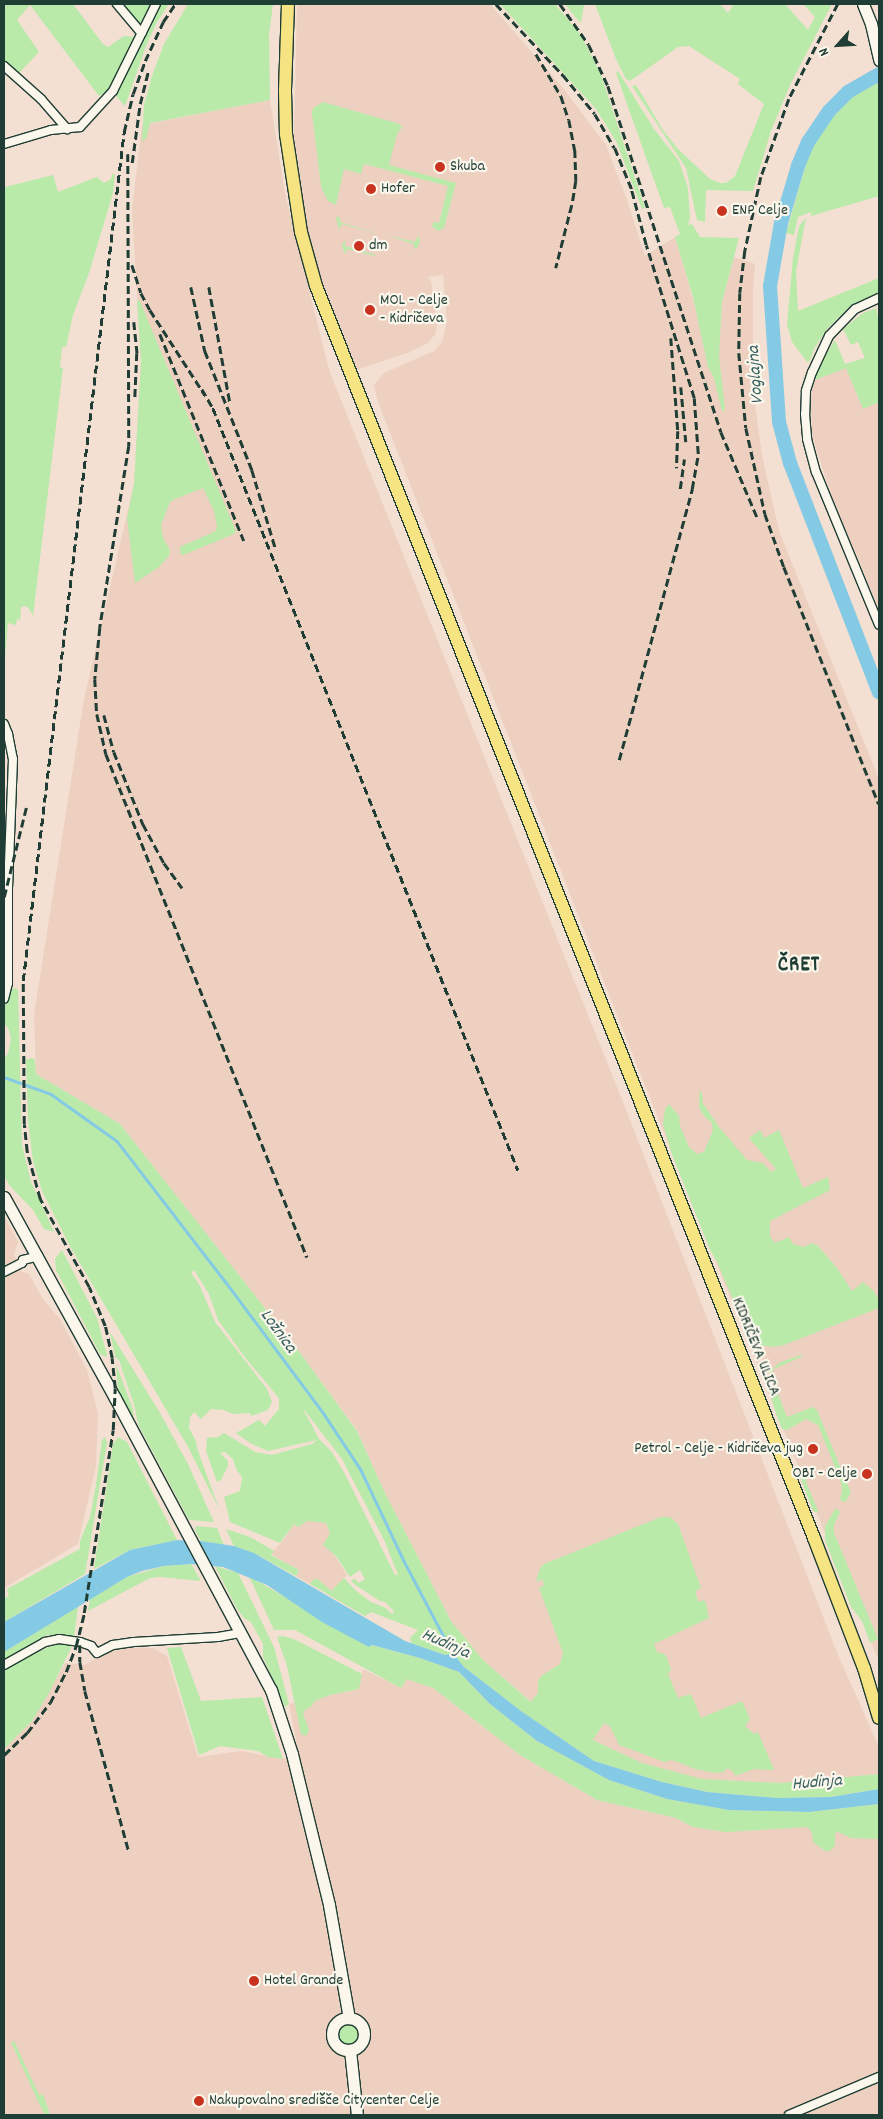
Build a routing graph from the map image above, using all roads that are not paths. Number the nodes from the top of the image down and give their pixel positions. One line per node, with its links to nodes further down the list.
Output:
1 (117, 4): 5 (street)
2 (156, 4): 5 (street)
3 (288, 4): 19 (main road, KIDRIČEVA ULICA)
4 (863, 4): 6 (street)
5 (141, 33): 8 (street)
6 (879, 60)
7 (4, 66): 8 (street)
8 (67, 129): 9 (street)
9 (4, 144)
10 (879, 298): 11 (street)
11 (879, 625)
12 (4, 724): 13 (street)
13 (4, 999)
14 (4, 1196): 15 (street)
15 (38, 1256): 16 (street); 17 (street)
16 (4, 1272)
17 (240, 1633): 18 (street); 22 (street)
18 (4, 1665)
19 (875, 1684): 20 (main road, KIDRIČEVA ULICA); 21 (main road, KIDRIČEVA ULICA)
20 (879, 1696)
21 (879, 1718)
22 (348, 2018): 23 (street); 23 (street)
23 (350, 2050): 25 (street)
24 (879, 2076): 26 (street)
25 (357, 2115)
26 (789, 2115)

